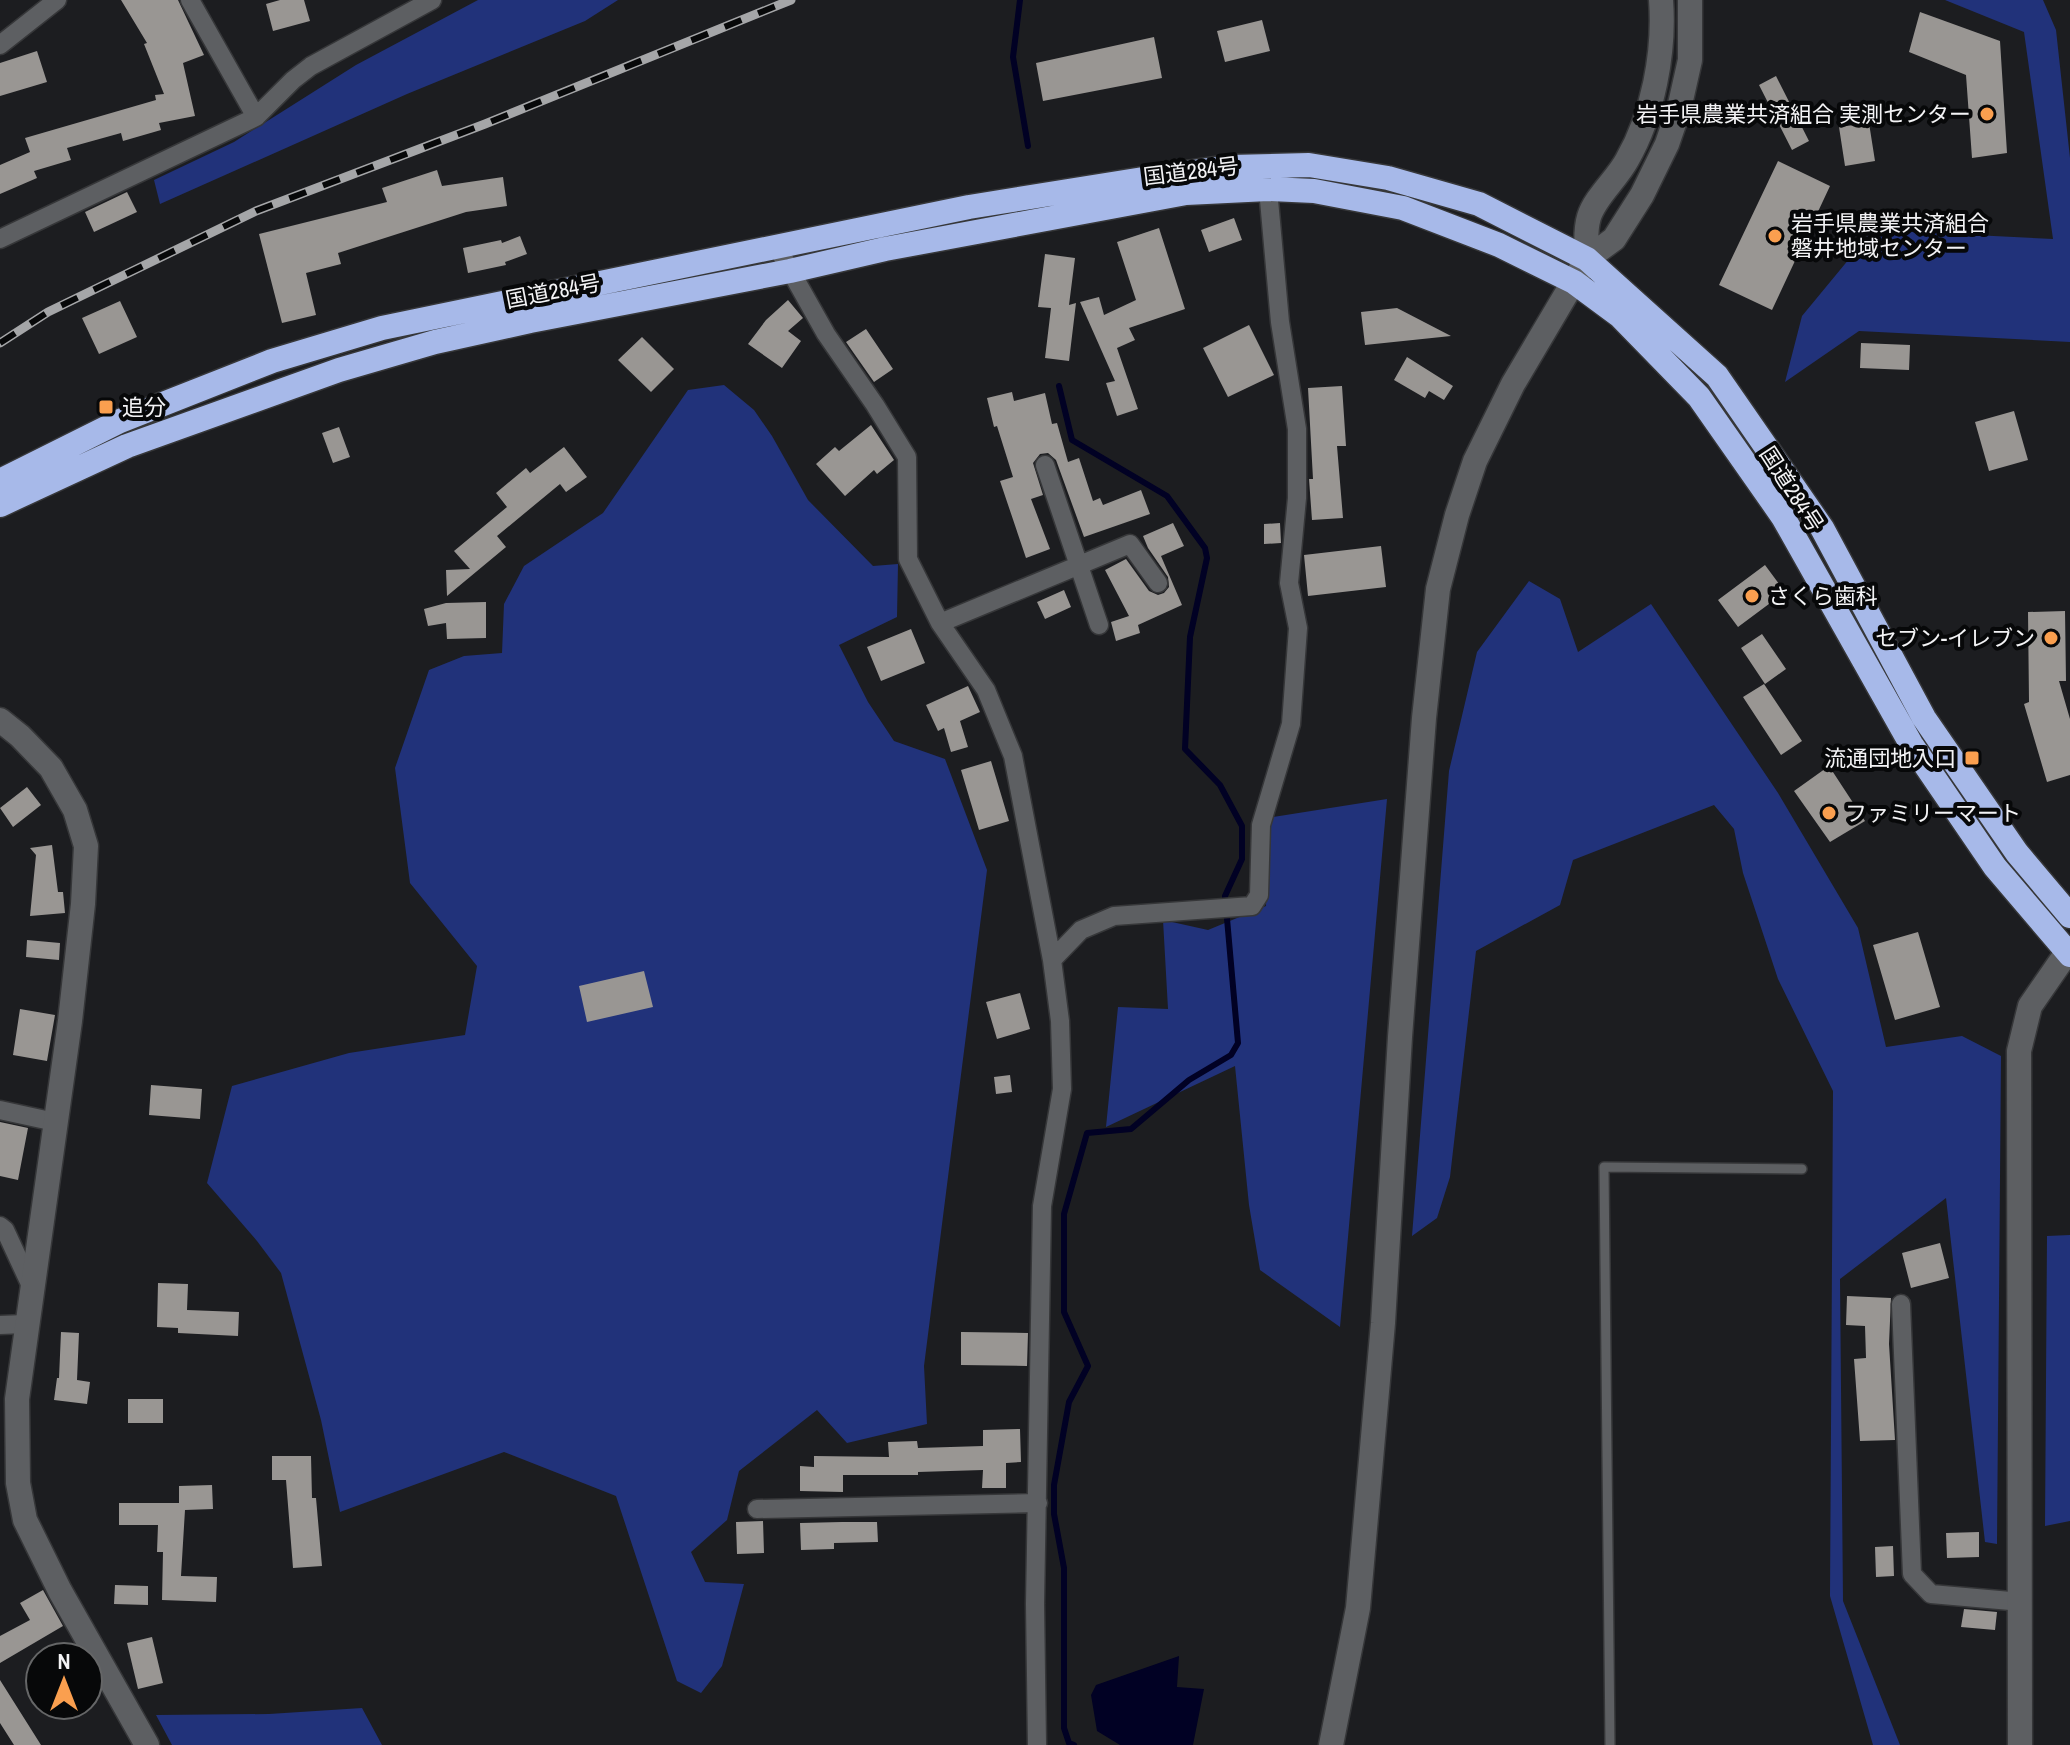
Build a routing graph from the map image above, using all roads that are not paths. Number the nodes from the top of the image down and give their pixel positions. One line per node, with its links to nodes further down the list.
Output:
1 (57, 0): 6 (street)
2 (190, 0): 7 (street)
3 (432, 0): 7 (street)
4 (1661, 0): 11 (street)
5 (1690, 0): 11 (street)
6 (0, 45)
7 (256, 117): 9 (street)
8 (1268, 189): 12 (highway, 国道284号); 13 (highway, 国道284号); 24 (street)
9 (0, 239)
10 (776, 245): 11 (highway, 国道284号); 12 (street); 15 (highway, 国道284号)
11 (1587, 259): 13 (street); 22 (highway, 国道284号)
12 (790, 271): 16 (highway, 国道284号); 19 (street)
13 (1574, 282): 23 (highway, 国道284号); 38 (street)
14 (1045, 465): 17 (street)
15 (0, 481)
16 (0, 505)
17 (1077, 566): 18 (street); 19 (street); 20 (street)
18 (1158, 583)
19 (940, 623): 24 (street)
20 (1099, 625)
21 (0, 720): 26 (street)
22 (2070, 916)
23 (2069, 952): 35 (street)
24 (1052, 960): 33 (street)
25 (0, 1110): 26 (street)
26 (55, 1122): 29 (street)
27 (1802, 1169): 39 (lane)
28 (0, 1226): 29 (street)
29 (31, 1286): 31 (street)
30 (1901, 1304): 35 (street)
31 (25, 1324): 32 (street); 36 (street)
32 (0, 1325)
33 (1038, 1503): 34 (street); 37 (street)
34 (757, 1509)
35 (2022, 1602): 40 (street)
36 (147, 1745)
37 (1037, 1745)
38 (1331, 1745)
39 (1610, 1745)
40 (2020, 1745)

